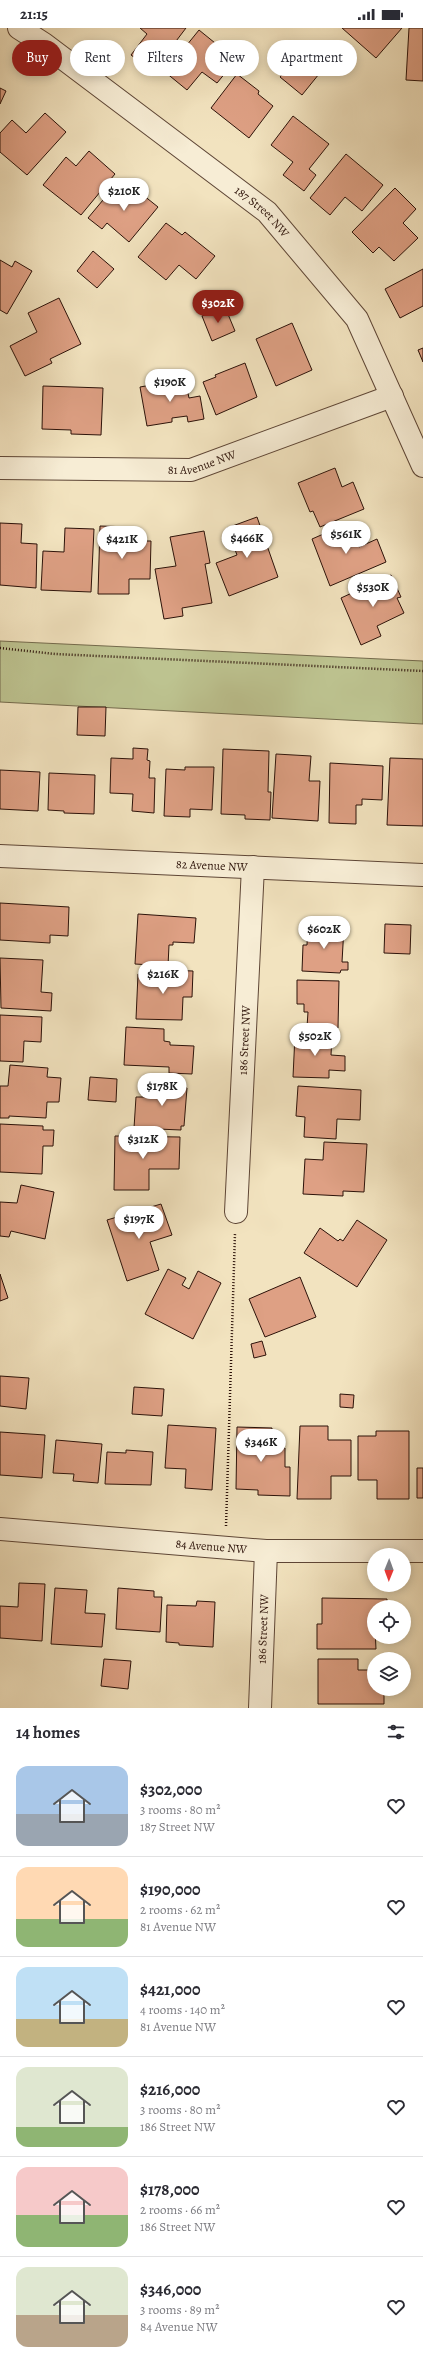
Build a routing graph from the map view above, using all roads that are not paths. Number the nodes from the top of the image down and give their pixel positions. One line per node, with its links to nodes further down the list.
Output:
1 (19, 28): 2 (street, 187 Street NW)
2 (392, 396): 3 (street, 187 Street NW); 4 (street, 81 Avenue NW)
3 (423, 466)
4 (0, 468)
5 (0, 856): 6 (street, 82 Avenue NW)
6 (253, 867): 7 (street, 82 Avenue NW); 8 (street, 186 Street NW)
7 (423, 875)
8 (236, 1212)
9 (0, 1529): 10 (street, 84 Avenue NW)
10 (266, 1551): 11 (street, 84 Avenue NW); 12 (street, 186 Street NW)
11 (423, 1551)
12 (260, 1708)

